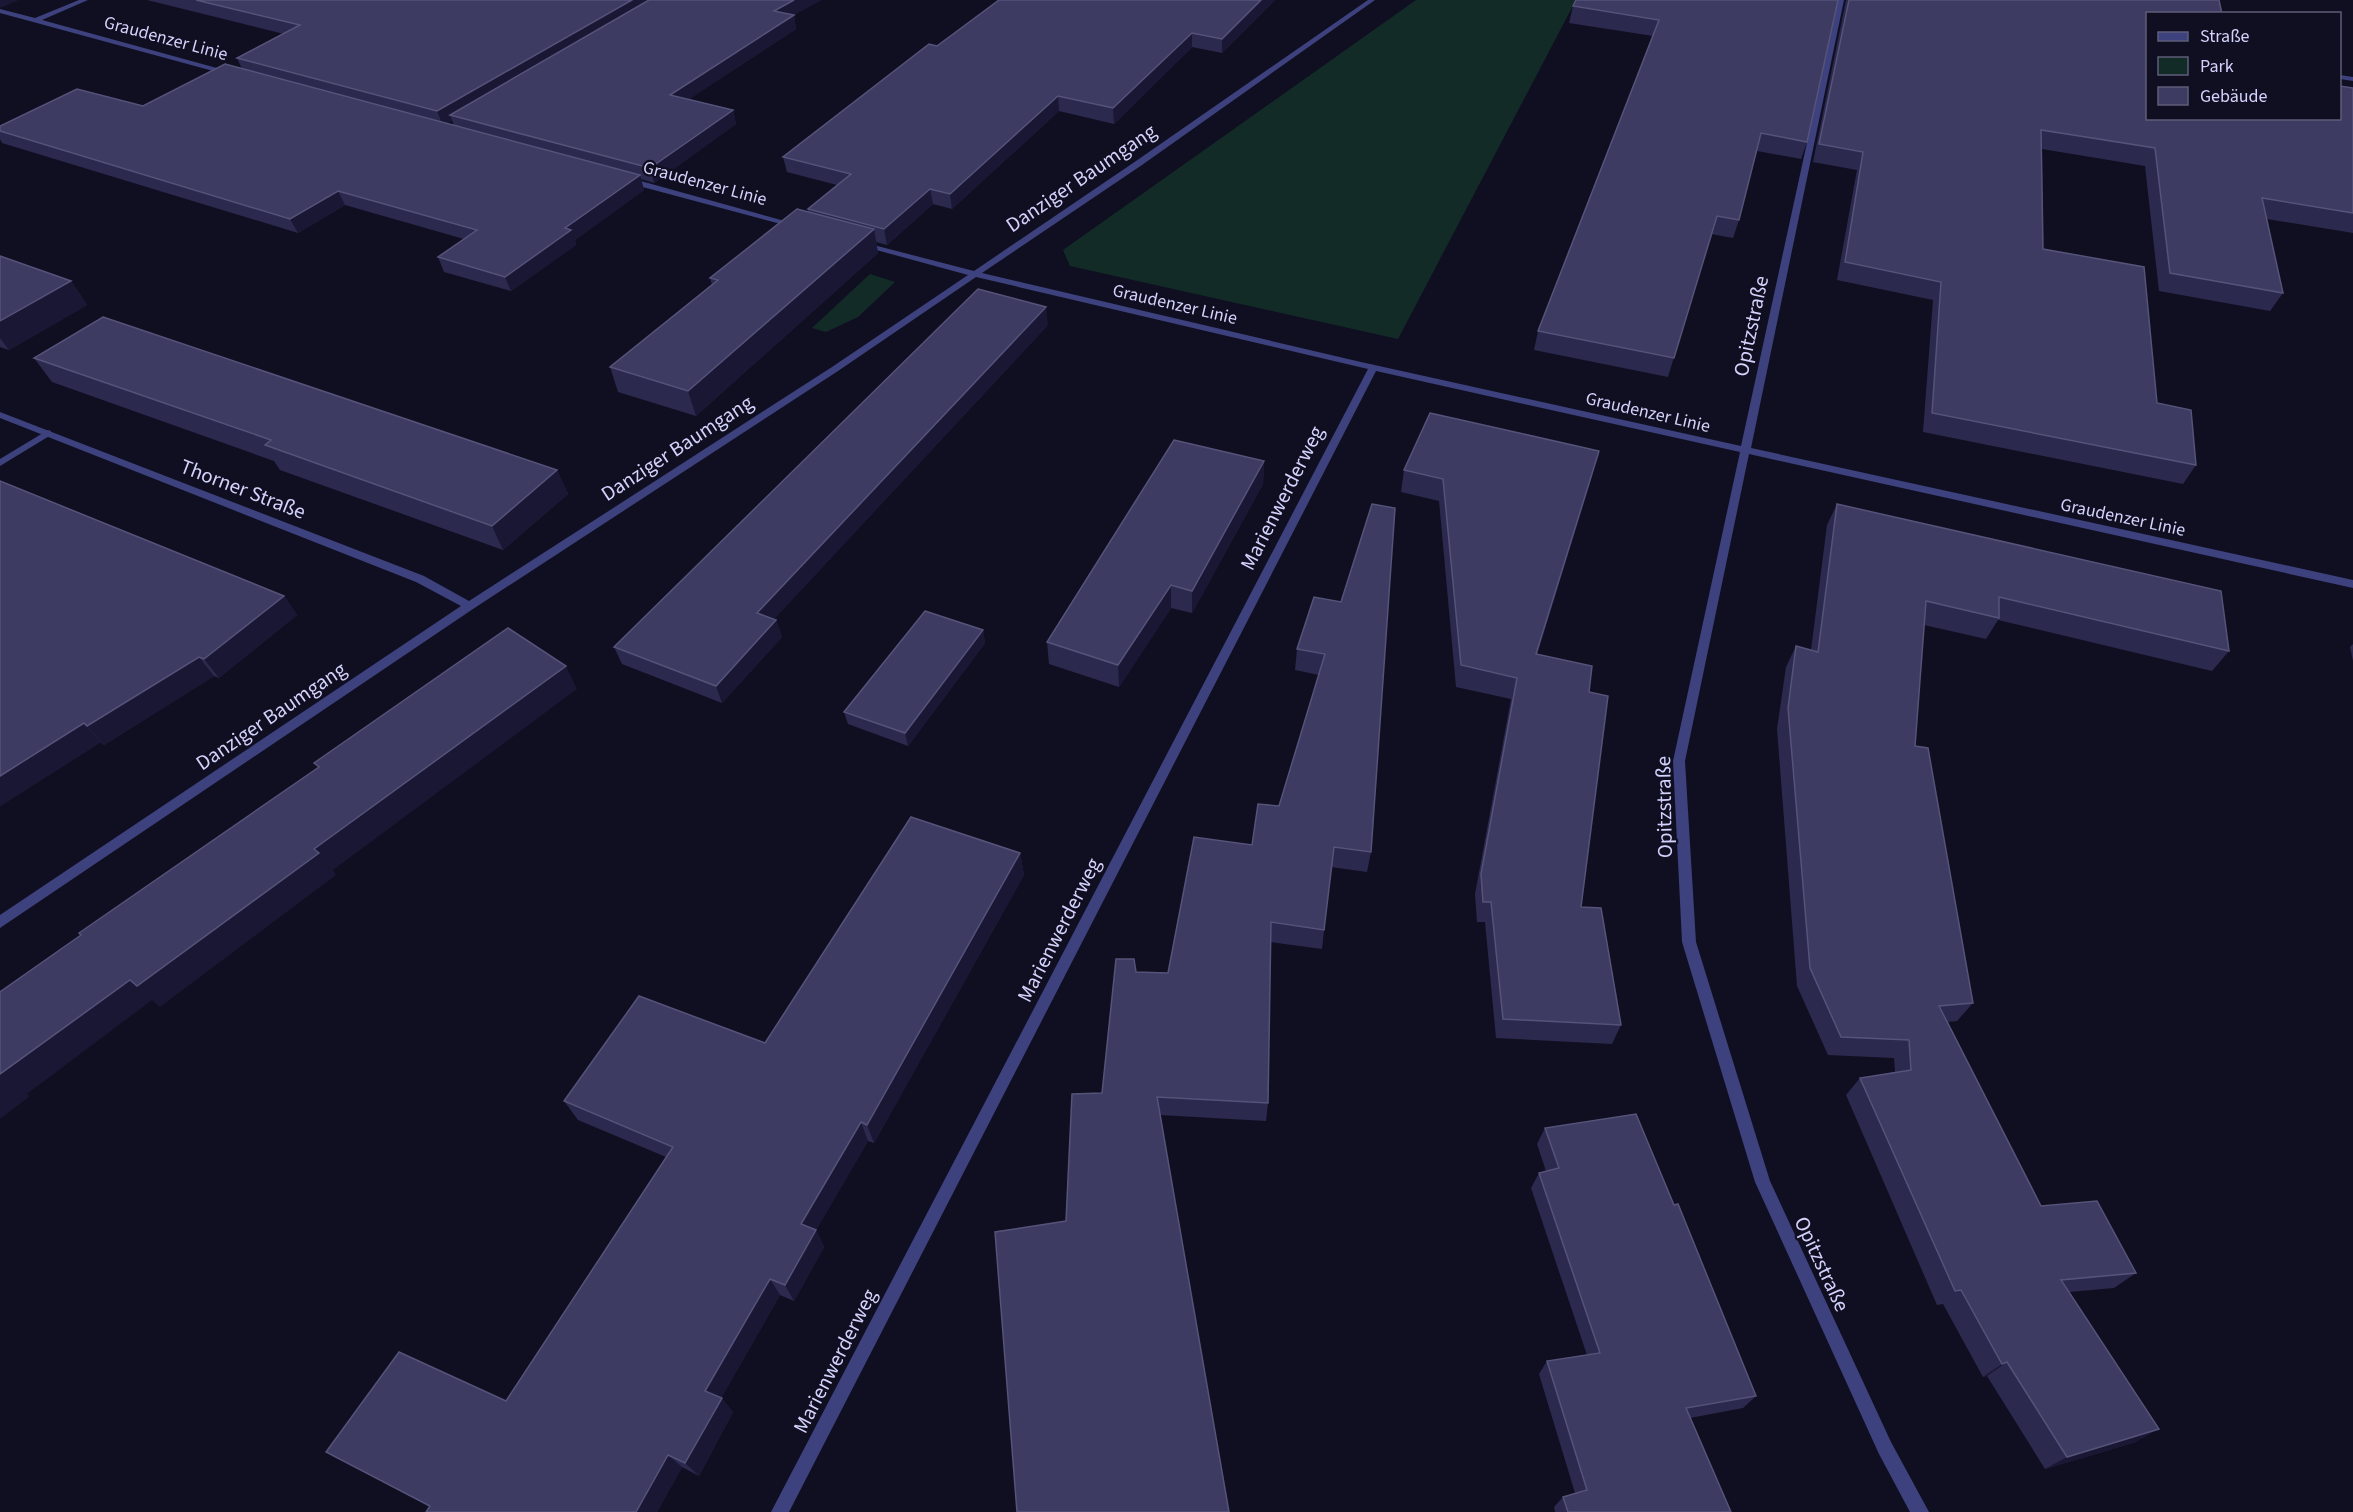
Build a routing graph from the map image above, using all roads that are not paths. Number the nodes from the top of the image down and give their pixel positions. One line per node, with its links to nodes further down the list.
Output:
1 (85, 0): 5 (street)
2 (1372, 0): 10 (street, Danziger Baumgang)
3 (1841, 0): 14 (street, Opitzstraße)
4 (0, 10): 5 (street, Graudenzer Linie)
5 (37, 20): 6 (street, Graudenzer Linie)
6 (241, 75)
7 (615, 177): 8 (street, Graudenzer Linie)
8 (809, 229)
9 (855, 241): 10 (street, Graudenzer Linie)
10 (974, 274): 11 (street, Graudenzer Linie); 17 (street, Danziger Baumgang)
11 (1374, 367): 14 (street, Graudenzer Linie); 19 (street, Marienwerderweg)
12 (0, 415): 13 (street, Thorner Straße)
13 (48, 433): 15 (street); 17 (street, Thorner Straße)
14 (1744, 450): 16 (street, Graudenzer Linie); 20 (street, Opitzstraße)
15 (0, 463)
16 (2353, 584)
17 (469, 606): 18 (street, Danziger Baumgang)
18 (0, 922)
19 (780, 1512)
20 (1920, 1512)

